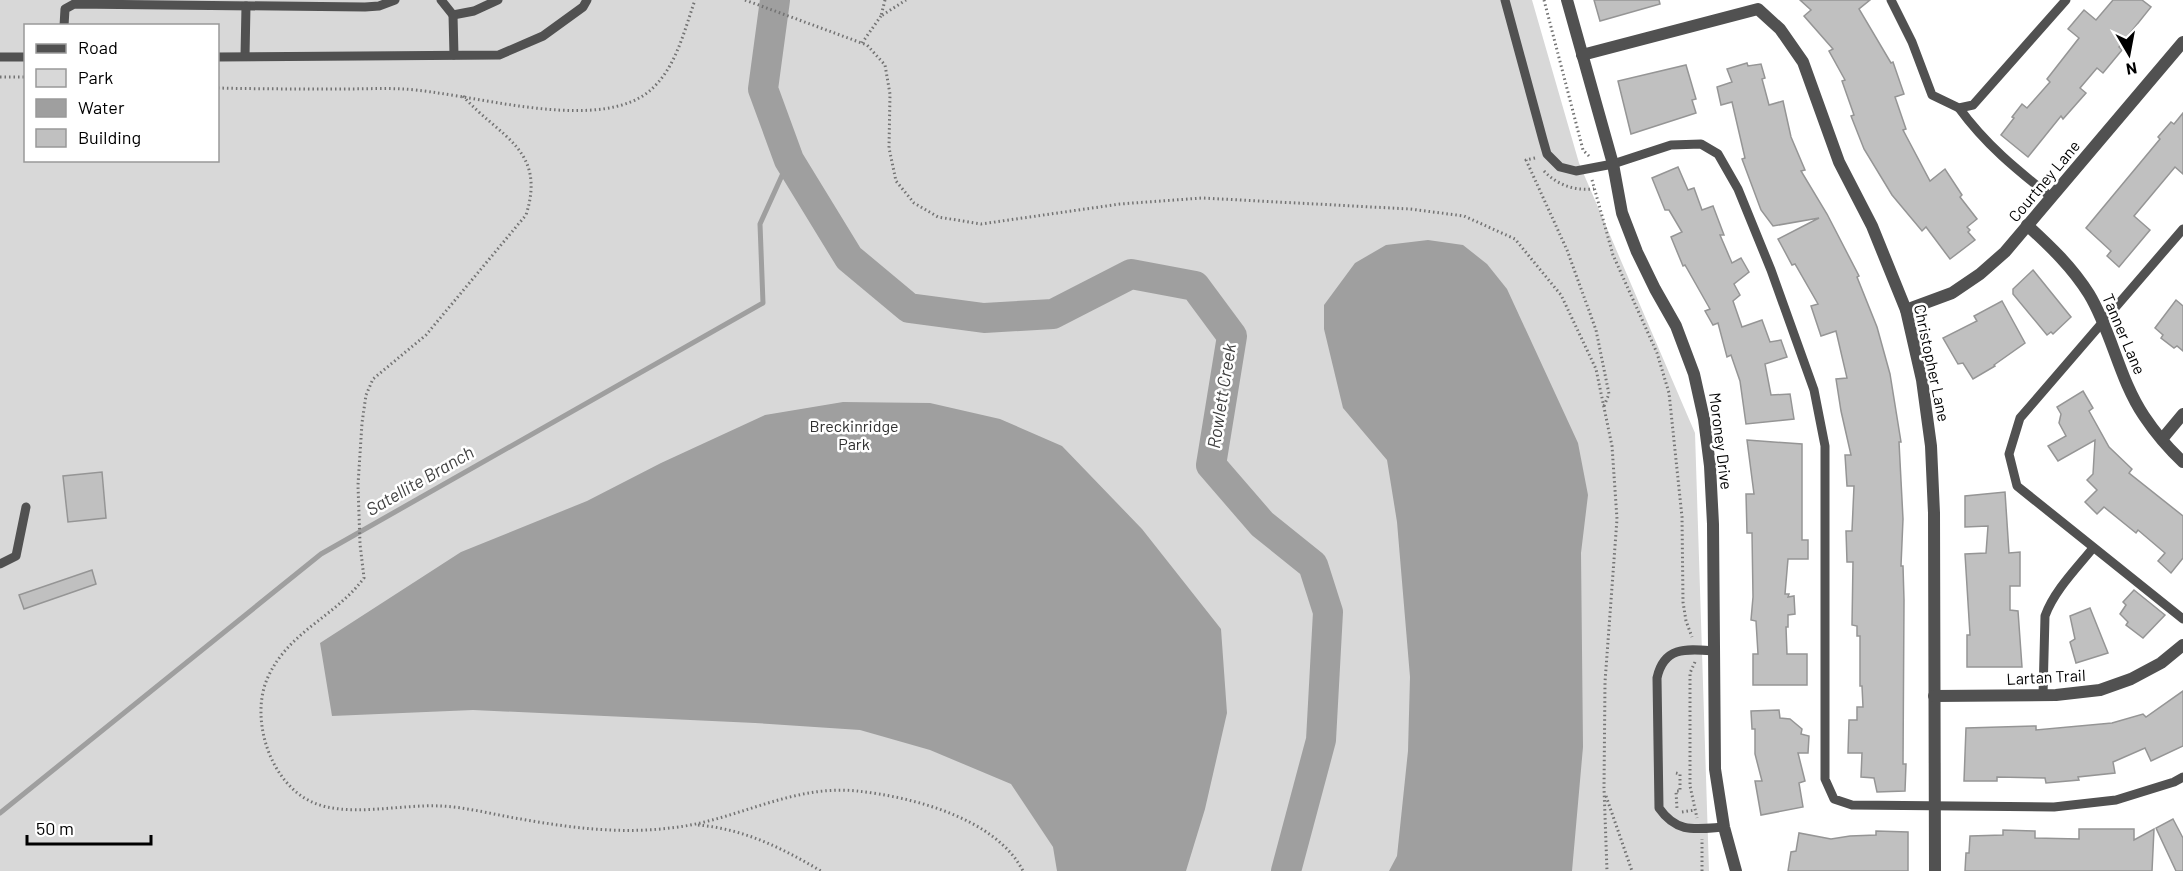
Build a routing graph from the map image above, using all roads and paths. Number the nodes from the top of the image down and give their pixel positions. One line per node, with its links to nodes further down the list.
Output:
1 (395, 0): 14 (lane)
2 (441, 0): 15 (lane)
3 (498, 0): 15 (lane)
4 (587, 0): 20 (lane)
5 (695, 0): 29 (path)
6 (745, 0): 19 (path)
7 (885, 0): 16 (path)
8 (906, 0): 16 (path)
9 (1505, 0): 33 (lane)
10 (1544, 0): 33 (path)
11 (1567, 0): 21 (street, Moroney Drive)
12 (1891, 0): 30 (lane)
13 (2066, 0): 30 (lane)
14 (246, 6): 17 (lane); 22 (lane)
15 (453, 15): 20 (lane)
16 (881, 16): 19 (path)
17 (64, 24)
18 (2183, 42): 36 (street, Courtney Lane)
19 (862, 44): 41 (path)
20 (454, 55): 22 (lane)
21 (1582, 55): 32 (street, Moroney Drive); 39 (street, Christopher Lane)
22 (245, 56): 25 (lane)
23 (0, 57): 24 (lane)
24 (24, 57)
25 (219, 57)
26 (0, 77): 27 (path)
27 (24, 77)
28 (219, 88): 29 (path)
29 (463, 96): 59 (path)
30 (1959, 108): 36 (lane)
31 (1538, 163): 41 (path)
32 (1613, 164): 33 (lane); 51 (street, Moroney Drive); 57 (lane)
33 (1590, 169): 35 (path)
34 (1543, 170): 35 (path)
35 (1594, 189): 50 (path)
36 (2051, 197): 37 (street, Courtney Lane)
37 (2027, 225): 39 (street, Courtney Lane); 40 (street, Tanner Lane)
38 (2183, 229): 40 (lane)
39 (1906, 310): 53 (street, Christopher Lane)
40 (2102, 322): 43 (street, Tanner Lane); 46 (lane)
41 (1604, 406): 56 (path)
42 (2183, 414): 43 (street)
43 (2163, 438): 44 (street, Tanner Lane)
44 (2183, 462)
45 (26, 507): 47 (lane)
46 (2093, 548): 48 (lane); 52 (lane)
47 (0, 564)
48 (2183, 619)
49 (2183, 645): 52 (street, Lartan Trail)
50 (1694, 649): 51 (lane); 58 (path); 61 (lane)
51 (1714, 651): 60 (street, Moroney Drive)
52 (2043, 695): 53 (street, Lartan Trail)
53 (1934, 696): 57 (street, Christopher Lane)
54 (1676, 773): 58 (path)
55 (2183, 777): 57 (lane)
56 (1604, 792): 64 (path); 65 (path)
57 (1935, 805): 68 (street, Christopher Lane)
58 (1695, 810): 61 (path)
59 (692, 825): 62 (path); 63 (path)
60 (1724, 827): 61 (lane); 67 (street, Moroney Drive)
61 (1700, 829): 66 (path)
62 (821, 871)
63 (1023, 871)
64 (1607, 871)
65 (1632, 871)
66 (1702, 871)
67 (1736, 871)
68 (1935, 871)

